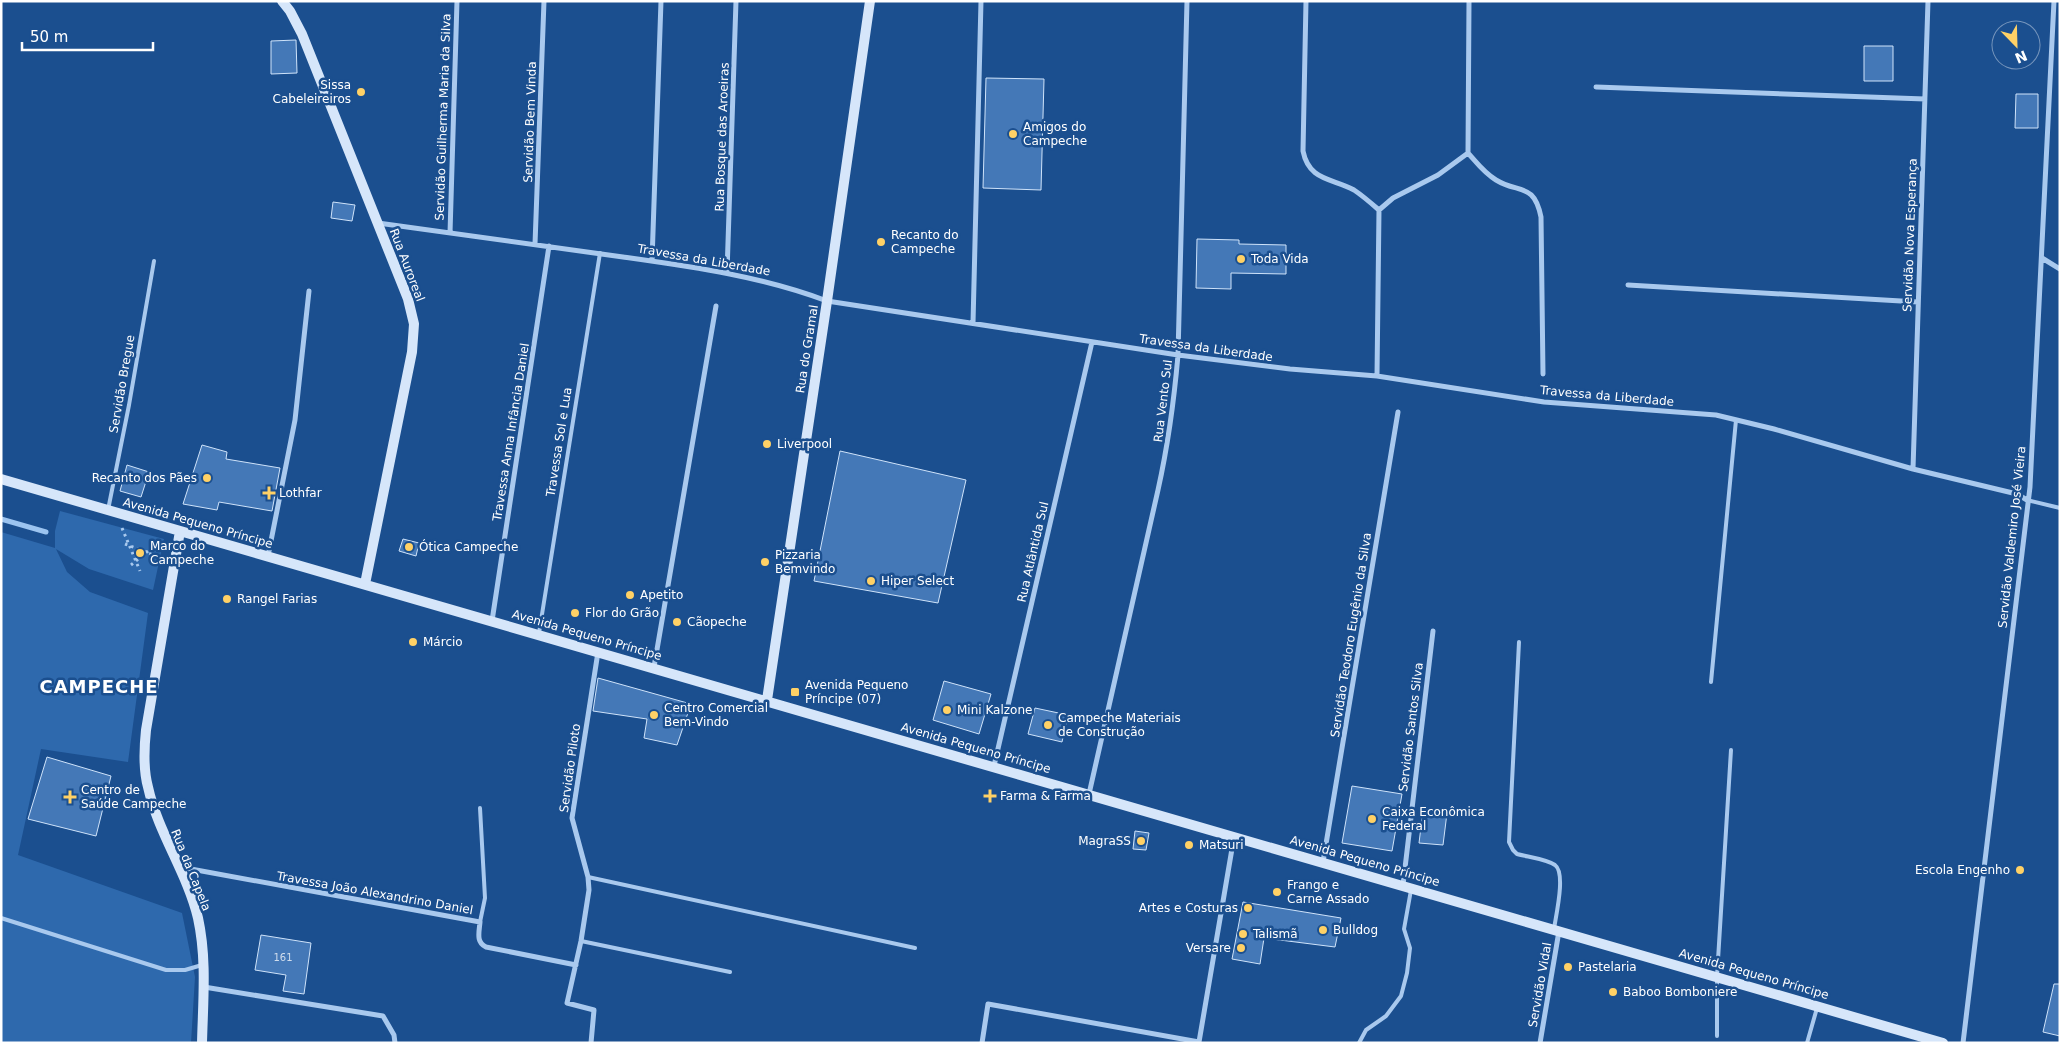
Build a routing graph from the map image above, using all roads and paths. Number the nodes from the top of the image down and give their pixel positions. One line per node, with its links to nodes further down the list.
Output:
1 (282, 1): 19 (main road, Rua Auroreal)
2 (457, 1): 20 (street, Servidão Guilherma Maria da Silva)
3 (544, 1): 21 (street, Servidão Bem Vinda)
4 (661, 1): 26 (street)
5 (736, 1): 28 (street, Rua Bosque das Aroeiras)
6 (870, 1): 31 (main road, Rua do Gramal)
7 (982, 1): 34 (street)
8 (1187, 1): 36 (street, Rua Vento Sul)
9 (1306, 1): 18 (street)
10 (1469, 1): 17 (street)
11 (1928, 1): 16 (street, Servidão Nova Esperança)
12 (2054, 1): 13 (street, Servidão Valdemiro José Vieira)
13 (2053, 13): 14 (street); 24 (street, Servidão Valdemiro José Vieira)
14 (2060, 17)
15 (1596, 87): 16 (street)
16 (1925, 99): 32 (street, Servidão Nova Esperança)
17 (1468, 153): 18 (street); 37 (street)
18 (1379, 210): 38 (street)
19 (378, 223): 20 (street, Travessa da Liberdade); 56 (main road, Rua Auroreal)
20 (450, 233): 21 (street, Travessa da Liberdade)
21 (535, 244): 22 (street, Travessa da Liberdade)
22 (549, 246): 23 (street, Travessa da Liberdade); 57 (street, Travessa Anna Infância Daniel)
23 (600, 253): 26 (street, Travessa da Liberdade); 59 (lane, Travessa Sol e Lua)
24 (2042, 258): 27 (street); 43 (street, Servidão Valdemiro José Vieira)
25 (154, 261): 45 (lane, Servidão Bregue)
26 (652, 261): 28 (street, Travessa da Liberdade)
27 (2060, 269)
28 (727, 273): 31 (street, Travessa da Liberdade)
29 (1628, 285): 32 (street)
30 (309, 291): 51 (street)
31 (827, 302): 34 (street, Travessa da Liberdade); 64 (main road, Rua do Gramal)
32 (1918, 302): 41 (street, Servidão Nova Esperança)
33 (716, 306): 62 (street)
34 (973, 323): 35 (street, Travessa da Liberdade)
35 (1092, 342): 36 (street, Travessa da Liberdade); 66 (street, Rua Atlântida Sul)
36 (1178, 355): 38 (street, Travessa da Liberdade); 67 (street, Rua Vento Sul)
37 (1543, 374)
38 (1377, 376): 40 (street, Travessa da Liberdade)
39 (1398, 412): 70 (street, Servidão Teodoro Eugênio da Silva)
40 (1736, 420): 41 (street, Travessa da Liberdade); 63 (lane)
41 (1912, 469): 43 (street, Travessa da Liberdade)
42 (1, 479): 45 (main road, Avenida Pequeno Príncipe)
43 (2027, 500): 44 (lane); 96 (street, Servidão Valdemiro José Vieira)
44 (2060, 508)
45 (108, 510): 47 (main road, Avenida Pequeno Príncipe)
46 (120, 523): 48 (path)
47 (180, 531): 51 (main road, Avenida Pequeno Príncipe); 71 (main road, Rua da Capela)
48 (127, 544): 50 (path); 53 (path)
49 (154, 546): 50 (path)
50 (146, 552): 52 (path); 53 (path)
51 (268, 556): 56 (main road, Avenida Pequeno Príncipe)
52 (165, 560)
53 (135, 561): 54 (path); 55 (path)
54 (132, 564)
55 (140, 571)
56 (365, 584): 57 (main road, Avenida Pequeno Príncipe)
57 (492, 621): 59 (main road, Avenida Pequeno Príncipe)
58 (1433, 632): 73 (street, Servidão Santos Silva)
59 (538, 634): 61 (main road, Avenida Pequeno Príncipe)
60 (1519, 642): 76 (lane)
61 (598, 652): 62 (main road, Avenida Pequeno Príncipe); 72 (street, Servidão Piloto)
62 (654, 668): 64 (main road, Avenida Pequeno Príncipe)
63 (1711, 682)
64 (767, 700): 66 (main road, Avenida Pequeno Príncipe)
65 (1731, 750): 82 (lane)
66 (994, 766): 67 (main road, Avenida Pequeno Príncipe)
67 (1089, 794): 69 (main road, Avenida Pequeno Príncipe)
68 (480, 808): 75 (lane)
69 (1234, 836): 70 (main road, Avenida Pequeno Príncipe); 91 (street)
70 (1323, 862): 73 (main road, Avenida Pequeno Príncipe)
71 (179, 867): 75 (street, Travessa João Alexandrino Daniel); 79 (main road, Rua da Capela)
72 (588, 878): 77 (street, Servidão Piloto); 78 (lane)
73 (1407, 887): 76 (main road, Avenida Pequeno Príncipe); 92 (lane)
74 (1, 918): 79 (lane)
75 (480, 922): 80 (street, Travessa João Alexandrino Daniel)
76 (1557, 930): 82 (main road, Avenida Pequeno Príncipe); 93 (street, Servidão Vidal)
77 (581, 941): 80 (street, Servidão Piloto); 81 (lane)
78 (915, 948)
79 (204, 964): 83 (main road, Rua da Capela)
80 (576, 965): 89 (street, Servidão Piloto)
81 (730, 972)
82 (1717, 976): 84 (main road, Avenida Pequeno Príncipe); 85 (lane)
83 (203, 987): 87 (main road, Rua da Capela); 88 (street)
84 (1817, 1006): 86 (main road, Avenida Pequeno Príncipe); 94 (lane)
85 (1717, 1036)
86 (1910, 1038): 95 (main road, Avenida Pequeno Príncipe)
87 (202, 1043)
88 (395, 1043)
89 (592, 1043)
90 (982, 1043): 91 (street)
91 (1200, 1043)
92 (1359, 1043)
93 (1540, 1043)
94 (1807, 1043)
95 (1943, 1043)
96 (1963, 1043)

